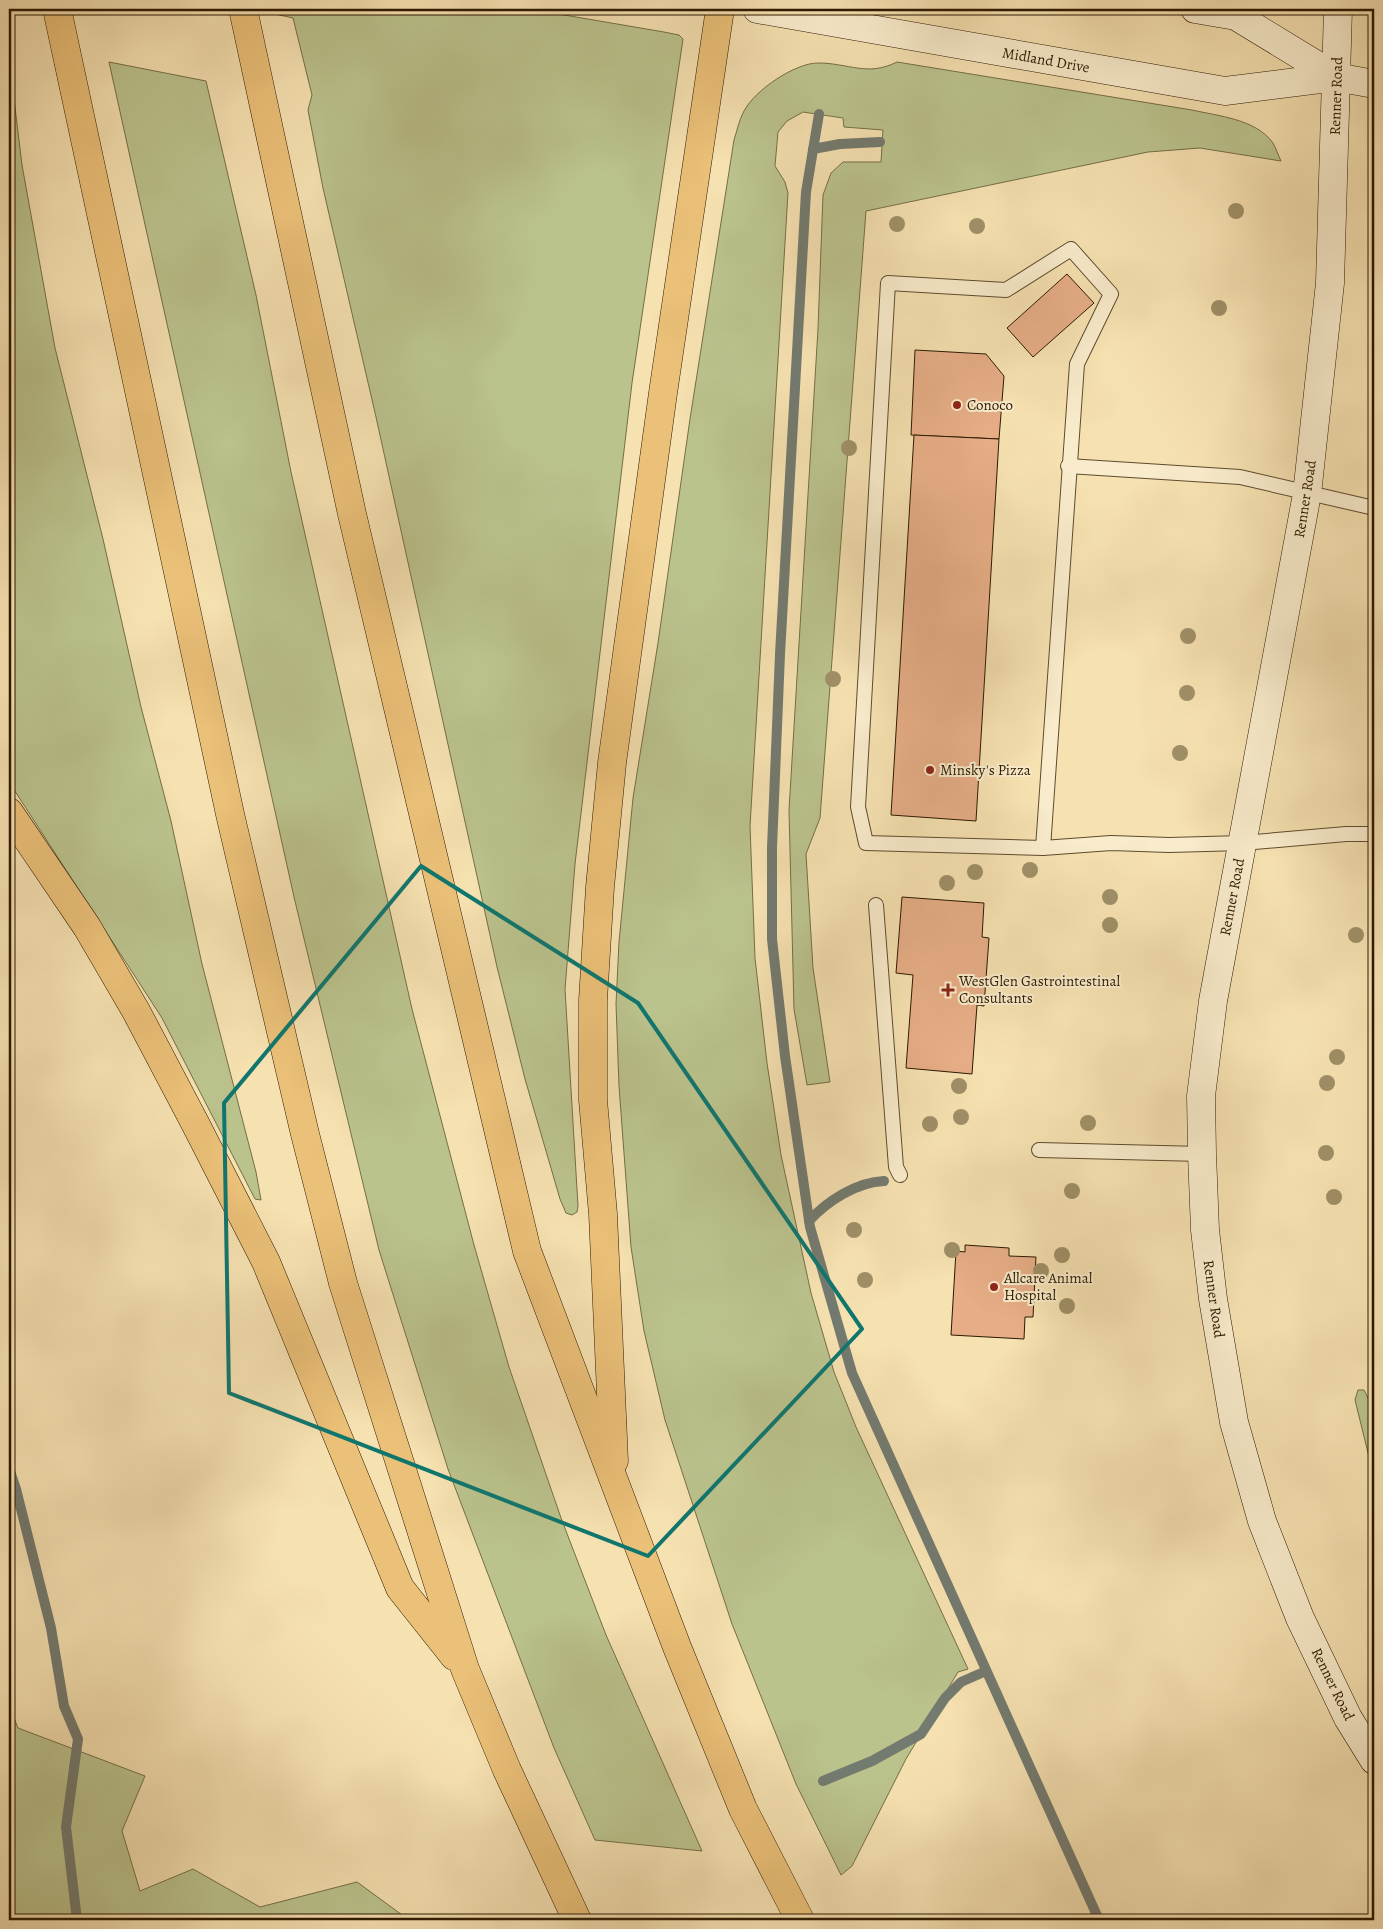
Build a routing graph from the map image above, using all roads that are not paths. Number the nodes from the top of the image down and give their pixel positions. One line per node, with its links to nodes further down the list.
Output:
1 (57, 9): 21 (highway)
2 (242, 9): 20 (highway)
3 (720, 9): 20 (highway)
4 (757, 9): 7 (main road, Midland Drive)
5 (1196, 9): 7 (main road, Midland Drive)
6 (1338, 9): 7 (main road, Renner Road)
7 (1336, 77): 8 (main road, Midland Drive); 10 (main road, Renner Road)
8 (1374, 84)
9 (1068, 466): 10 (lane); 15 (lane); 15 (lane)
10 (1307, 494): 11 (lane); 14 (main road, Renner Road)
11 (1374, 508)
12 (9, 812): 21 (highway)
13 (1374, 834): 14 (lane)
14 (1243, 843): 15 (lane); 18 (main road, Renner Road)
15 (1043, 848)
16 (876, 905): 19 (lane)
17 (1039, 1150): 18 (lane)
18 (1202, 1154): 22 (main road, Renner Road)
19 (900, 1175)
20 (615, 1488): 24 (highway)
21 (464, 1669): 23 (highway)
22 (1374, 1760)
23 (578, 1920)
24 (800, 1920)

